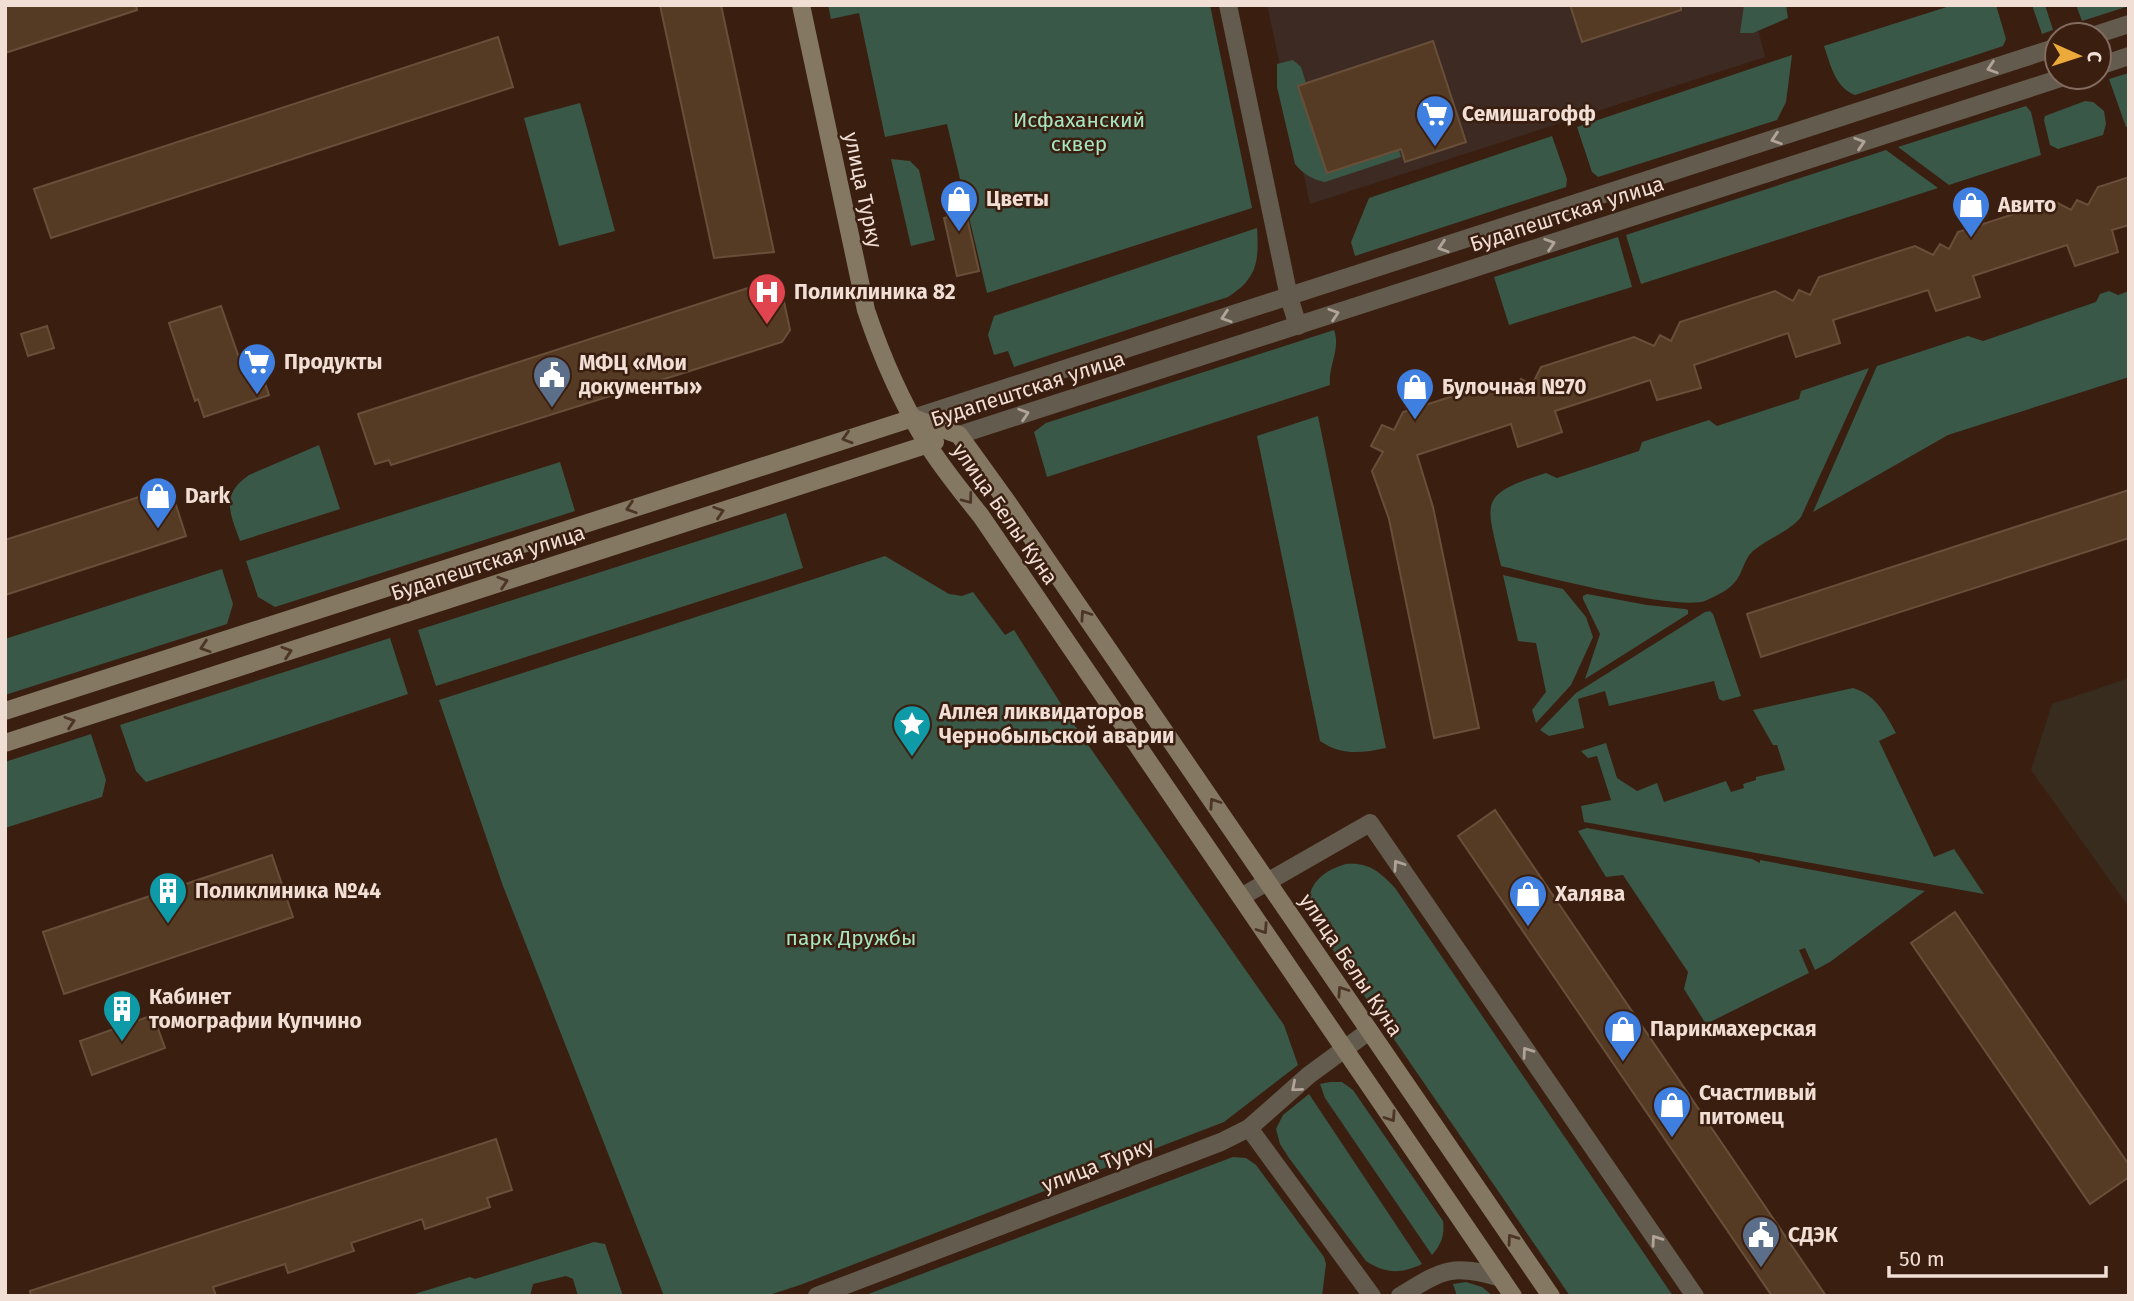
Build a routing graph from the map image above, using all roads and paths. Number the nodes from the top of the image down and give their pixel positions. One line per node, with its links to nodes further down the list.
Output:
1 (801, 5): 7 (street, улица Турку)
2 (1228, 5): 5 (street)
3 (2043, 52): 5 (street, Будапештская улица, one-way to 5)
4 (2043, 84): 6 (street, Будапештская улица, one-way to 4)
5 (1289, 297): 6 (street); 7 (street, Будапештская улица, one-way to 7)
6 (1298, 326): 8 (street, Будапештская улица, one-way to 6)
7 (912, 418): 8 (street, улица Белы Куна); 9 (street, улица Белы Куна); 10 (street, Будапештская улица, one-way to 10)
8 (959, 435): 9 (street, Будапештская улица); 12 (street, улица Белы Куна, one-way to 8)
9 (927, 444): 11 (street, Будапештская улица, one-way to 9); 13 (street, улица Белы Куна, one-way to 13)
10 (5, 711)
11 (5, 743)
12 (1267, 882): 13 (street); 14 (street, улица Белы Куна, one-way to 12); 23 (street, one-way to 12)
13 (1241, 897): 15 (street, улица Белы Куна, one-way to 15)
14 (1369, 1031): 15 (street, улица Турку); 22 (street, улица Белы Куна, one-way to 14)
15 (1344, 1049): 16 (street, улица Турку, one-way to 16); 17 (street, улица Белы Куна, one-way to 17)
16 (1249, 1128): 18 (street, улица Турку); 19 (street)
17 (1501, 1278): 20 (street); 21 (street, улица Белы Куна)
18 (817, 1296)
19 (1372, 1296)
20 (1399, 1296)
21 (1513, 1296)
22 (1551, 1296)
23 (1695, 1296)

